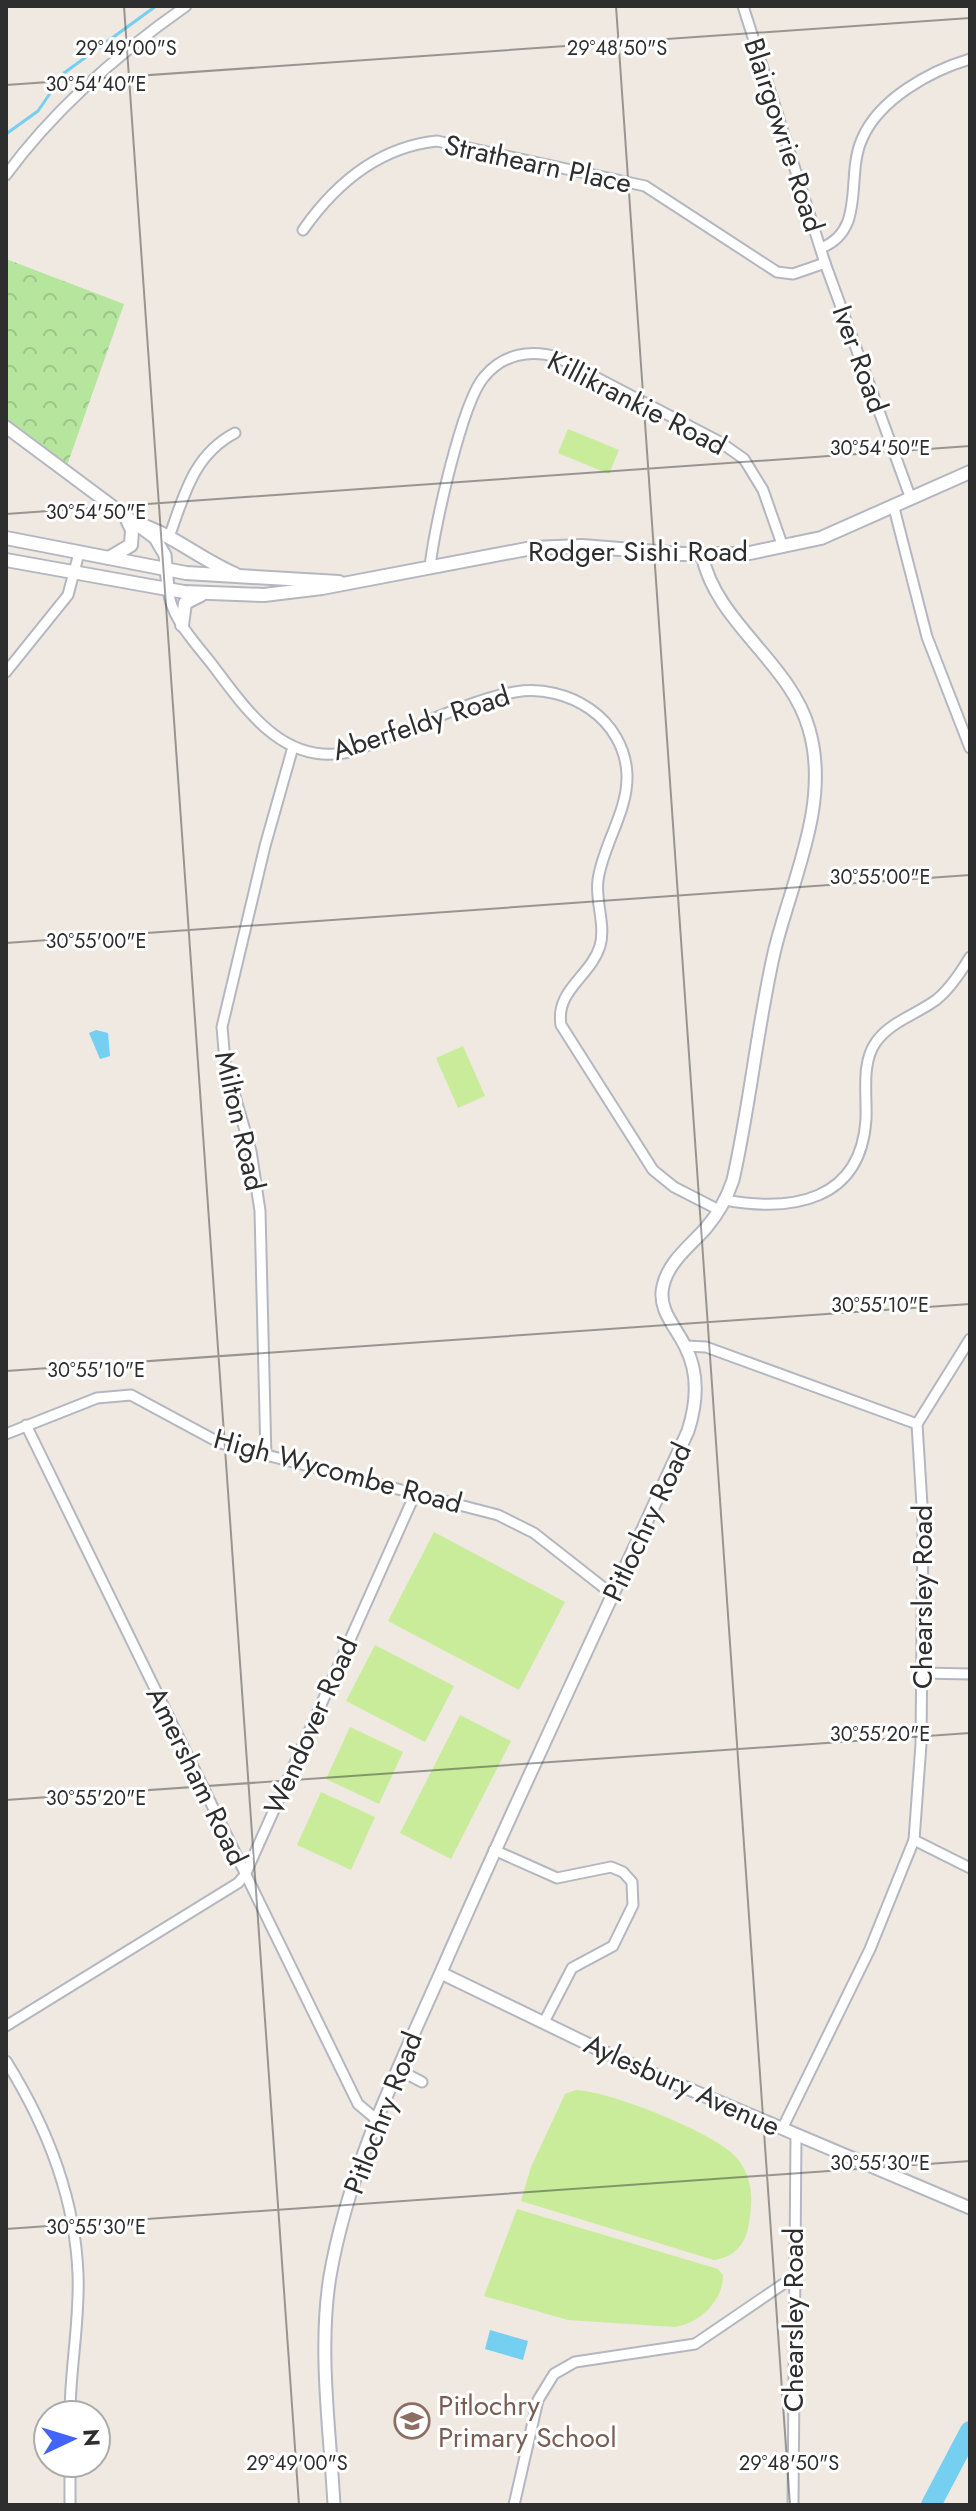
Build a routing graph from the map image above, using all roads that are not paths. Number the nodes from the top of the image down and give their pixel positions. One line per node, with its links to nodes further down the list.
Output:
1 (186, 6): 4 (street)
2 (743, 6): 6 (street, Blairgowrie Road)
3 (970, 59): 6 (street)
4 (6, 175)
5 (303, 230): 7 (street, Strathearn Place)
6 (821, 248): 7 (street, Blairgowrie Road)
7 (825, 263): 11 (street, Iver Road)
8 (6, 427): 13 (street)
9 (235, 433): 14 (street)
10 (970, 472): 11 (main road, Rodger Sishi Road)
11 (911, 499): 12 (main road, Rodger Sishi Road)
12 (894, 508): 16 (main road, Rodger Sishi Road); 31 (street)
13 (130, 519): 14 (main road); 19 (main road); 22 (street)
14 (169, 537): 24 (main road)
15 (6, 538): 17 (main road, Rodger Sishi Road)
16 (783, 547): 18 (main road, Rodger Sishi Road); 21 (street, Killikrankie Road)
17 (79, 553): 19 (main road, Rodger Sishi Road); 23 (street)
18 (702, 555): 21 (main road, Rodger Sishi Road); 33 (street, Pitlochry Road)
19 (109, 558): 22 (main road, Rodger Sishi Road)
20 (6, 560): 23 (main road, Rodger Sishi Road)
21 (430, 568): 25 (main road, Rodger Sishi Road)
22 (167, 571): 24 (main road, Rodger Sishi Road); 26 (street)
23 (75, 574): 26 (main road, Rodger Sishi Road); 29 (street)
24 (245, 578): 25 (main road, Rodger Sishi Road)
25 (342, 582): 27 (main road, Rodger Sishi Road)
26 (168, 589): 27 (main road, Rodger Sishi Road); 28 (street, Aberfeldy Road)
27 (208, 593): 28 (main road)
28 (182, 625): 30 (street, Aberfeldy Road)
29 (6, 672)
30 (293, 747): 33 (street, Aberfeldy Road); 39 (street, Milton Road)
31 (970, 748)
32 (970, 957): 33 (street, Aberfeldy Road)
33 (722, 1205): 35 (street, Pitlochry Road)
34 (970, 1339): 36 (street)
35 (685, 1346): 36 (street); 41 (street, Pitlochry Road)
36 (917, 1424): 42 (street, Chearsley Road)
37 (26, 1425): 38 (street, High Wycombe Road); 39 (street, High Wycombe Road); 47 (street, Amersham Road)
38 (6, 1434)
39 (266, 1457): 40 (street, High Wycombe Road)
40 (415, 1494): 41 (street, High Wycombe Road); 47 (street, Wendover Road)
41 (613, 1595): 45 (street, Pitlochry Road)
42 (922, 1673): 43 (street); 44 (street, Chearsley Road)
43 (970, 1674)
44 (914, 1840): 46 (street); 55 (street, Chearsley Road)
45 (494, 1850): 48 (street, Pitlochry Road); 49 (street)
46 (970, 1868)
47 (245, 1875): 50 (street, Wendover Road); 54 (street, Amersham Road)
48 (441, 1973): 49 (street, Aylesbury Avenue); 52 (street, Pitlochry Road)
49 (544, 2022): 55 (street, Aylesbury Avenue)
50 (6, 2026)
51 (6, 2061): 59 (street)
52 (397, 2069): 53 (street); 54 (street, Pitlochry Road)
53 (422, 2082)
54 (377, 2120): 62 (street, Pitlochry Road)
55 (782, 2129): 56 (street, Aylesbury Avenue)
56 (796, 2136): 57 (street, Aylesbury Avenue); 58 (street, Chearsley Road)
57 (970, 2208)
58 (792, 2278): 63 (street); 64 (street, Chearsley Road)
59 (71, 2399)
60 (70, 2479): 61 (street)
61 (70, 2505)
62 (334, 2505)
63 (514, 2505)
64 (793, 2505)

